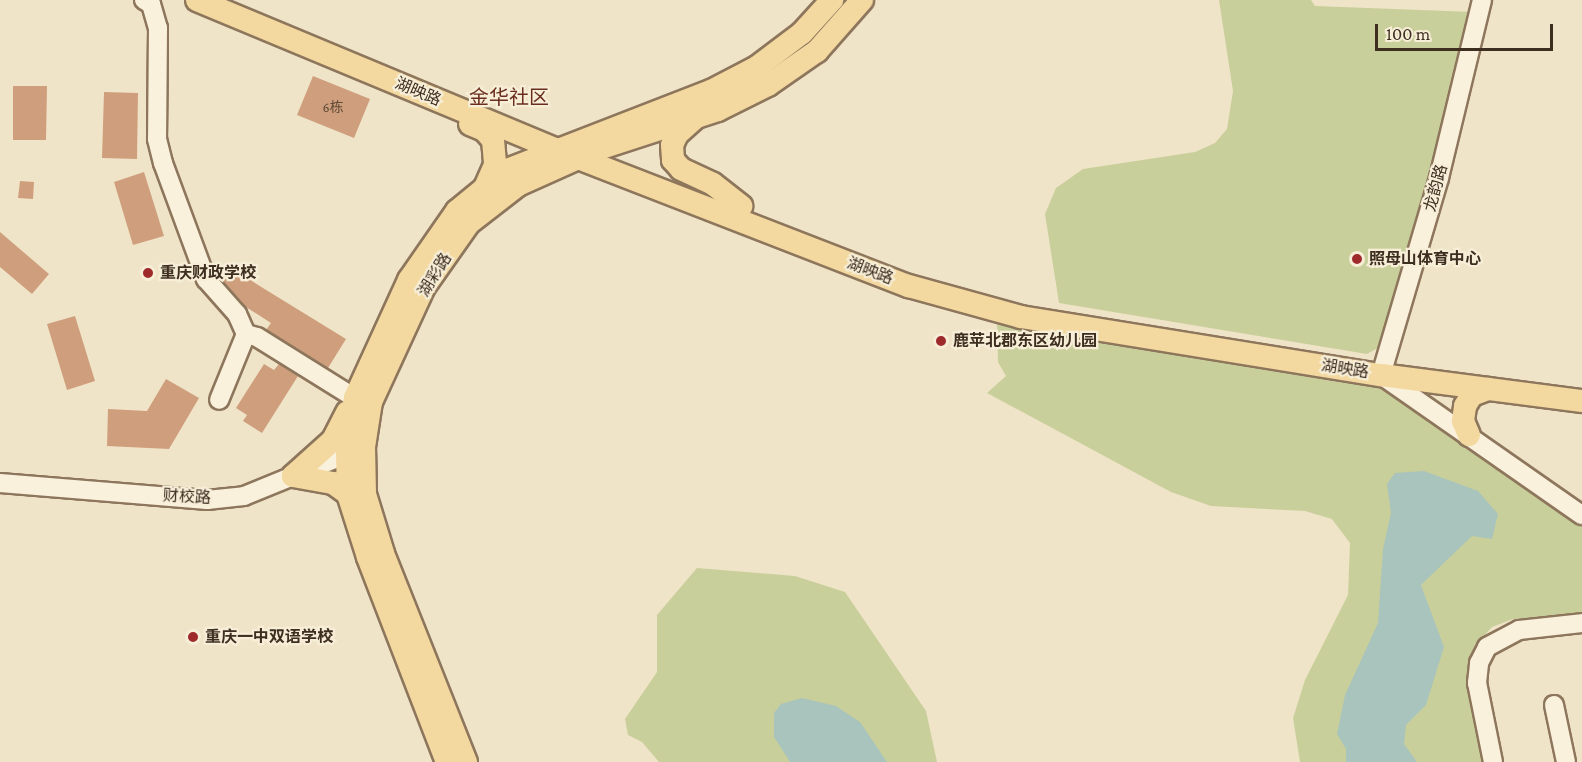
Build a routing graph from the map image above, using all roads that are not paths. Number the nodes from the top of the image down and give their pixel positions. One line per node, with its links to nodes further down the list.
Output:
1 (144, 0): 13 (street)
2 (197, 0): 7 (main road, 湖映路)
3 (236, 0): 9 (main road, 湖映路)
4 (832, 0): 9 (main road, 湖彩路)
5 (862, 0): 8 (main road, 湖彩路)
6 (1482, 0): 14 (street, 龙韵路)
7 (424, 94): 9 (main road, 湖映路); 11 (main road)
8 (698, 116): 10 (main road, 湖彩路); 12 (main road)
9 (569, 149): 10 (main road, 湖彩路); 11 (main road, 湖彩路); 14 (main road, 湖映路); 21 (main road, 湖彩路)
10 (598, 149): 12 (main road, 湖映路)
11 (484, 189): 17 (main road, 湖彩路)
12 (741, 206): 14 (main road, 湖映路)
13 (246, 334): 17 (street); 18 (street)
14 (1383, 368): 15 (main road, 湖映路); 16 (main road, 湖映路); 20 (street)
15 (1488, 389): 19 (main road, 湖映路); 20 (main road)
16 (1582, 389)
17 (355, 398): 21 (main road, 湖彩路); 22 (main road)
18 (219, 400)
19 (1582, 401)
20 (1469, 435): 25 (street)
21 (356, 450): 22 (street, 财校路); 24 (main road, 湖彩路); 29 (main road, 湖彩路)
22 (293, 476): 23 (street, 财校路); 24 (main road)
23 (0, 483)
24 (348, 495): 28 (main road, 湖彩路)
25 (1582, 515)
26 (1582, 623): 30 (street)
27 (1554, 705): 31 (street)
28 (447, 762)
29 (466, 762)
30 (1493, 762)
31 (1566, 762)

